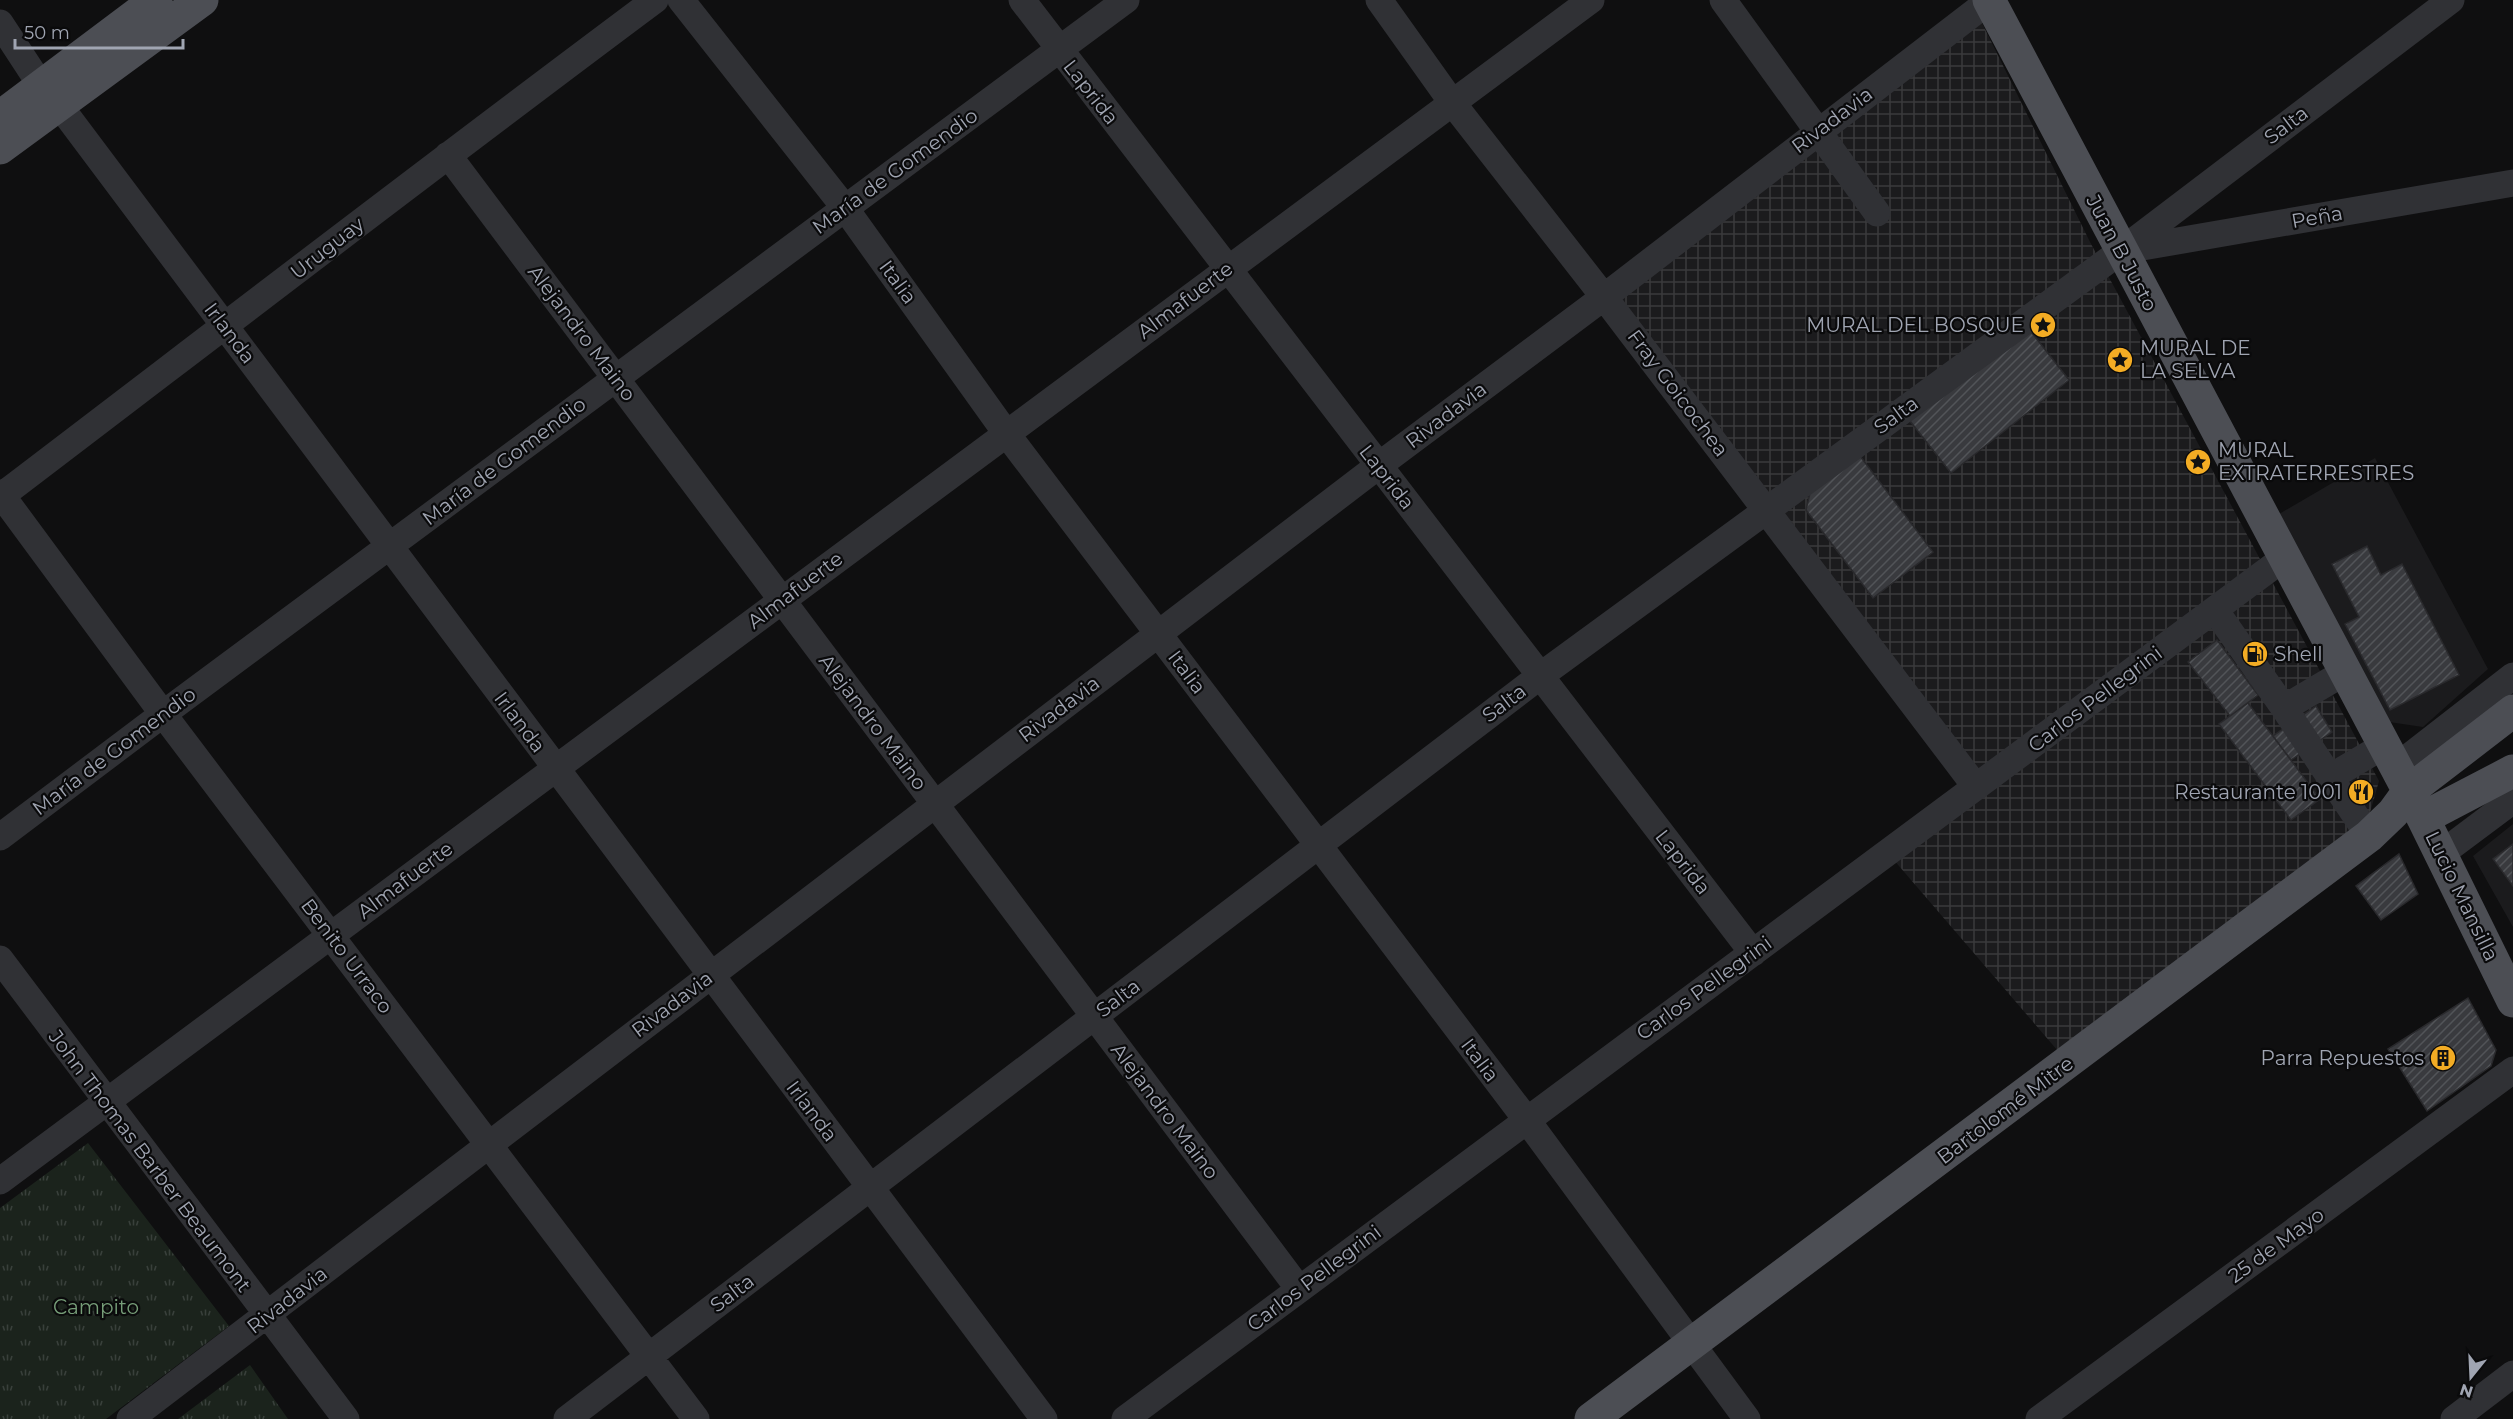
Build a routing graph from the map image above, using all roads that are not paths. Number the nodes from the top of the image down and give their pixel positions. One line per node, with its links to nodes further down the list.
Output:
1 (156, 0): 14 (main road)
2 (202, 0): 14 (main road)
3 (655, 0): 19 (street, Uruguay)
4 (681, 0): 21 (street, Italia)
5 (1022, 0): 13 (street, Laprida)
6 (1126, 0): 13 (street, María de Gomendio)
7 (1379, 0): 15 (street, Fray Goicochea)
8 (1591, 0): 15 (street, Almafuerte)
9 (1723, 0): 17 (street)
10 (1989, 0): 17 (street, Rivadavia); 23 (main road, Juan B Justo)
11 (2451, 0): 23 (street, Salta)
12 (0, 23): 14 (street, Irlanda)
13 (1059, 50): 21 (street, María de Gomendio); 24 (street, Laprida)
14 (50, 96): 16 (main road); 18 (main road); 26 (street, Irlanda)
15 (1451, 101): 24 (street, Almafuerte); 25 (street, Fray Goicochea)
16 (0, 117)
17 (1817, 131): 22 (street); 25 (street, Rivadavia)
18 (0, 148)
19 (447, 155): 26 (street, Uruguay); 27 (street, Alejandro Maino)
20 (2513, 183): 23 (street, Peña)
21 (845, 208): 27 (street, María de Gomendio); 28 (street, Italia)
22 (1877, 213)
23 (2121, 251): 31 (street, Salta); 33 (main road, Juan B Justo)
24 (1227, 268): 28 (street, Almafuerte); 29 (street, Laprida)
25 (1604, 297): 29 (street, Rivadavia); 31 (street, Fray Goicochea)
26 (225, 327): 30 (street, Uruguay); 32 (street, Irlanda)
27 (615, 378): 32 (street, María de Gomendio); 34 (street, Alejandro Maino)
28 (1006, 433): 34 (street, Almafuerte); 36 (street, Italia)
29 (1378, 465): 36 (street, Rivadavia); 38 (street, Laprida)
30 (1, 495): 42 (street, Benito Urraco)
31 (1766, 510): 38 (street, Salta); 47 (street, Fray Goicochea)
32 (388, 547): 42 (street, María de Gomendio); 43 (street, Irlanda)
33 (2284, 558): 35 (street, Carlos Pellegrini); 37 (main road, Juan B Justo)
34 (782, 600): 43 (street, Almafuerte); 49 (street, Alejandro Maino)
35 (2215, 610): 40 (street); 47 (street, Carlos Pellegrini)
36 (1157, 634): 49 (street, Rivadavia); 52 (street, Italia)
37 (2345, 672): 40 (street); 46 (main road, Juan B Justo)
38 (1540, 676): 52 (street, Salta); 55 (street, Laprida)
39 (2513, 676): 46 (street)
40 (2284, 708): 45 (street)
41 (2513, 711): 46 (main road)
42 (163, 714): 51 (street, María de Gomendio); 54 (street, Benito Urraco)
43 (555, 768): 54 (street, Almafuerte); 57 (street, Irlanda)
44 (2513, 771): 46 (main road)
45 (2330, 778): 46 (street); 50 (street)
46 (2403, 780): 50 (main road, Bartolomé Mitre); 53 (main road, Lucio Mansilla)
47 (1976, 787): 55 (street, Carlos Pellegrini)
48 (2513, 800): 53 (street)
49 (935, 804): 57 (street, Rivadavia); 59 (street, Alejandro Maino)
50 (2369, 836): 68 (main road, Bartolomé Mitre)
51 (0, 837)
52 (1318, 845): 59 (street, Salta); 62 (street, Italia)
53 (2441, 854): 58 (main road, Lucio Mansilla)
54 (331, 935): 61 (street, Almafuerte); 63 (street, Benito Urraco)
55 (1753, 953): 62 (street, Carlos Pellegrini)
56 (0, 959): 61 (street, John Thomas Barber Beaumont)
57 (710, 975): 63 (street, Rivadavia); 65 (street, Irlanda)
58 (2513, 1001)
59 (1094, 1017): 65 (street, Salta); 66 (street, Alejandro Maino)
60 (2513, 1070): 79 (street, 25 de Mayo)
61 (106, 1102): 64 (street, Almafuerte); 67 (street, John Thomas Barber Beaumont)
62 (1526, 1119): 66 (street, Carlos Pellegrini); 68 (street, Italia)
63 (489, 1143): 67 (street, Rivadavia); 69 (street, Benito Urraco)
64 (0, 1181)
65 (870, 1188): 69 (street, Salta); 75 (street, Irlanda)
66 (1299, 1290): 76 (street, Carlos Pellegrini)
67 (266, 1316): 71 (street, Rivadavia); 72 (street, John Thomas Barber Beaumont)
68 (1693, 1344): 77 (main road, Bartolomé Mitre); 78 (street, Italia)
69 (648, 1357): 73 (street, Salta); 74 (street, Benito Urraco)
70 (2513, 1374): 80 (street)
71 (130, 1419)
72 (346, 1419)
73 (567, 1419)
74 (696, 1419)
75 (1044, 1419)
76 (1125, 1419)
77 (1591, 1419)
78 (1747, 1419)
79 (2038, 1419)
80 (2454, 1419)

